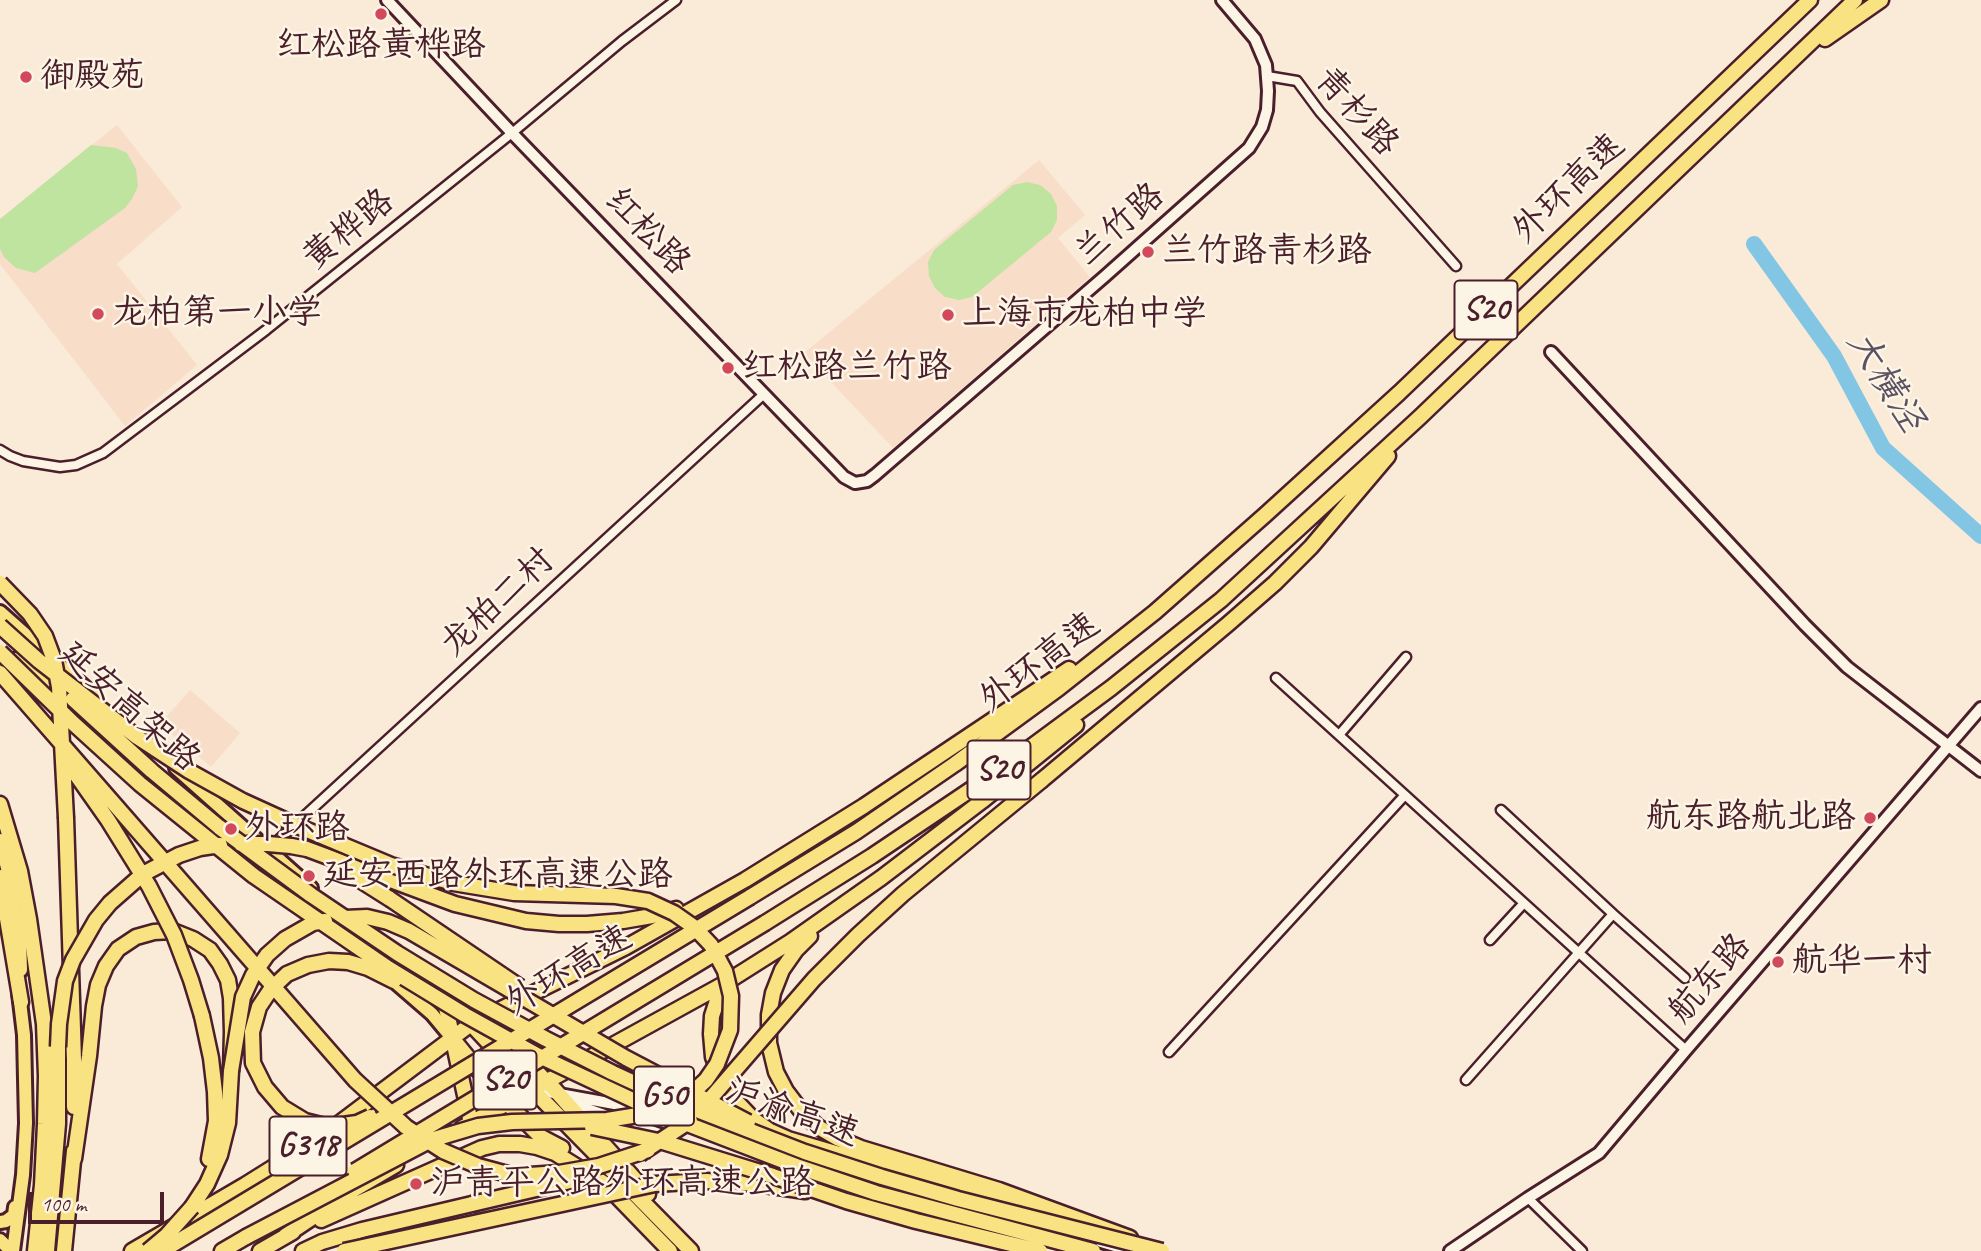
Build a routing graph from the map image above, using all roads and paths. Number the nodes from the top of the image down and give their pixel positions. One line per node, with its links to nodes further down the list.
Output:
1 (387, 0): 9 (street, 红松路)
2 (676, 0): 9 (street, 黄桦路)
3 (1222, 0): 8 (street, 青杉路)
4 (1797, 0): 10 (highway)
5 (1810, 0): 10 (highway, 外环高速 / S20)
6 (1856, 0): 11 (highway, 外环高速 / S20)
7 (1881, 0): 11 (highway)
8 (1267, 76): 12 (street, 青杉路); 17 (street, 兰竹路)
9 (512, 133): 14 (street, 红松路); 16 (street, 黄桦路)
10 (1645, 157): 21 (highway, 外环高速 / S20)
11 (1667, 180): 15 (highway, 外环高速 / S20)
12 (1456, 266)
13 (1551, 352): 30 (street)
14 (764, 394): 17 (street, 红松路); 39 (street, 龙柏二村)
15 (1420, 417): 19 (highway, 外环高速 / S20); 70 (highway, bridge)
16 (0, 450)
17 (875, 475)
18 (0, 583): 72 (highway, bridge)
19 (1221, 600): 41 (highway); 82 (highway, 外环高速 / S20, bridge)
20 (0, 612): 39 (main road)
21 (1155, 612): 42 (highway); 61 (highway, 外环高速 / S20, bridge)
22 (0, 627): 35 (highway, 延安高架路, bridge); 67 (highway, bridge)
23 (0, 646): 55 (main road)
24 (0, 652): 37 (highway, 延安高架路, bridge)
25 (1406, 657): 29 (street)
26 (0, 675): 70 (highway, bridge); 77 (highway, bridge)
27 (1276, 678): 29 (street)
28 (1981, 708): 30 (street, 航东路)
29 (1339, 735): 32 (street)
30 (1950, 746): 31 (street); 56 (street, 航东路)
31 (1981, 771)
32 (1405, 795): 43 (street); 57 (street)
33 (0, 804): 86 (highway)
34 (1501, 810): 45 (street)
35 (219, 827): 71 (highway, 沪渝高速 / G50, bridge)
36 (0, 840): 51 (main road)
37 (208, 840): 58 (highway, 沪渝高速 / G50, bridge)
38 (292, 846): 42 (highway); 59 (highway, bridge); 87 (highway, bridge)
39 (268, 850): 48 (main road)
40 (0, 877): 51 (highway)
41 (881, 878): 50 (highway); 102 (highway, bridge)
42 (745, 880): 53 (highway)
43 (1524, 903): 46 (street); 47 (street)
44 (0, 910): 51 (main road)
45 (1613, 914): 47 (street); 49 (street)
46 (1490, 940)
47 (1579, 953): 56 (street); 62 (street)
48 (403, 966): 52 (main road); 53 (main road)
49 (1685, 978)
50 (722, 985): 63 (highway); 80 (highway)
51 (21, 1002): 68 (main road)
52 (445, 1003): 54 (main road); 55 (highway)
53 (486, 1017): 54 (highway); 63 (main road)
54 (471, 1024): 55 (highway, G318); 64 (highway)
55 (452, 1038): 66 (highway, G318); 69 (highway); 74 (highway, G318)
56 (1686, 1050): 75 (street, 航东路)
57 (1168, 1052)
58 (537, 1055): 61 (highway, bridge); 100 (highway, 沪渝高速 / G50, bridge)
59 (625, 1058): 60 (highway, bridge); 71 (highway, bridge)
60 (231, 1071): 72 (highway, bridge); 77 (highway)
61 (459, 1072): 91 (highway, 外环高速 / S20, bridge)
62 (1466, 1080)
63 (547, 1081): 64 (highway); 65 (highway)
64 (532, 1089): 65 (street); 66 (highway); 78 (highway)
65 (561, 1097): 78 (highway); 80 (street); 98 (street)
66 (507, 1103): 69 (highway); 73 (highway, G318)
67 (553, 1121): 76 (highway, bridge); 82 (highway, bridge)
68 (26, 1123): 79 (main road); 85 (main road)
69 (471, 1123): 81 (highway)
70 (648, 1150): 94 (highway, bridge)
71 (805, 1152): 102 (highway, 沪渝高速 / G50, bridge)
72 (74, 1159): 88 (highway)
73 (605, 1184): 81 (highway, G318); 96 (highway, G318)
74 (245, 1185): 89 (highway, G318); 92 (highway)
75 (1528, 1198): 103 (street, 航东路); 104 (street)
76 (846, 1201): 95 (highway, bridge); 99 (highway, bridge)
77 (192, 1207): 90 (highway, bridge)
78 (658, 1218): 97 (highway)
79 (0, 1222)
80 (1032, 1223): 101 (street)
81 (285, 1236): 84 (highway)
82 (246, 1237): 93 (highway, 外环高速 / S20)
83 (0, 1240): 85 (main road)
84 (268, 1249)
85 (12, 1251)
86 (35, 1251)
87 (47, 1251)
88 (64, 1251)
89 (132, 1251)
90 (148, 1251)
91 (162, 1251)
92 (174, 1251)
93 (222, 1251)
94 (303, 1251)
95 (344, 1251)
96 (670, 1251)
97 (691, 1251)
98 (1029, 1251)
99 (1040, 1251)
100 (1094, 1251)
101 (1132, 1251)
102 (1163, 1251)
103 (1450, 1251)
104 (1582, 1251)

